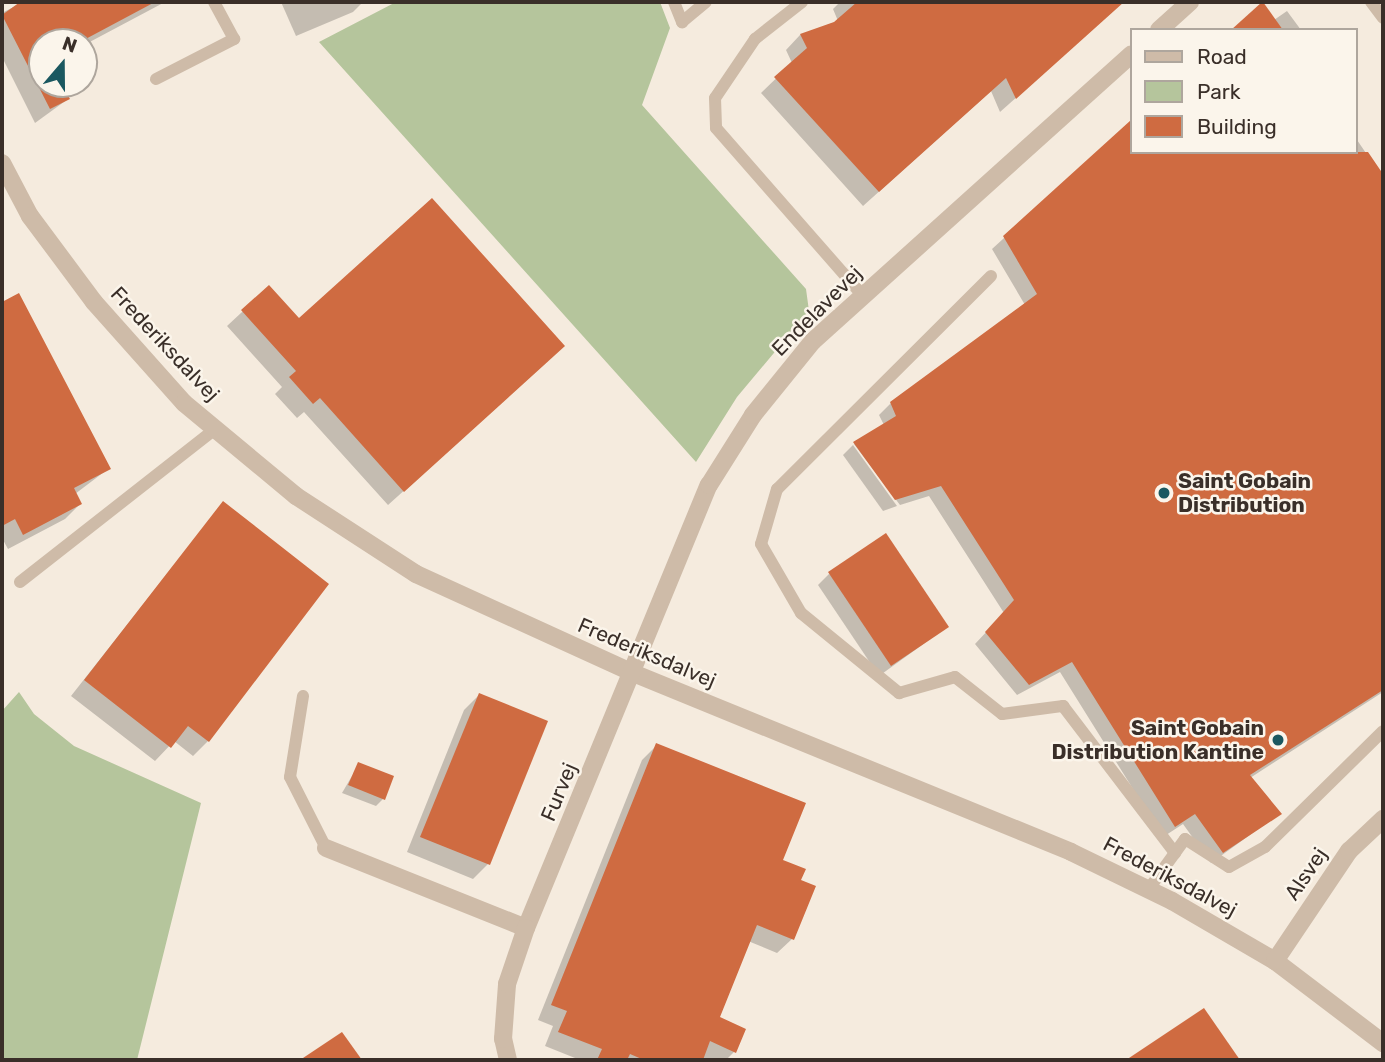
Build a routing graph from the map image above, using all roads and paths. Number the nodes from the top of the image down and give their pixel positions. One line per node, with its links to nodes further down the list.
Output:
1 (214, 2): 10 (lane)
2 (674, 2): 3 (lane)
3 (706, 2)
4 (802, 2): 13 (lane)
5 (1190, 2): 8 (street)
6 (1371, 2): 7 (lane)
7 (1383, 18)
8 (1161, 28)
9 (1130, 56): 13 (street, Endelavevej)
10 (156, 79)
11 (2, 163): 14 (street, Frederiksdalvej)
12 (990, 276): 21 (lane)
13 (863, 296): 16 (street, Endelavevej)
14 (215, 429): 15 (lane); 16 (street, Frederiksdalvej)
15 (20, 582)
16 (633, 673): 22 (street, Frederiksdalvej); 23 (street, Furvej)
17 (303, 696): 20 (lane)
18 (1383, 731): 21 (lane)
19 (1383, 819): 24 (street, Alsvej)
20 (326, 848): 23 (street)
21 (1175, 853): 22 (lane)
22 (1148, 890): 24 (street, Frederiksdalvej)
23 (526, 928): 26 (street, Furvej)
24 (1275, 961): 25 (street, Frederiksdalvej)
25 (1383, 1043)
26 (508, 1060)

